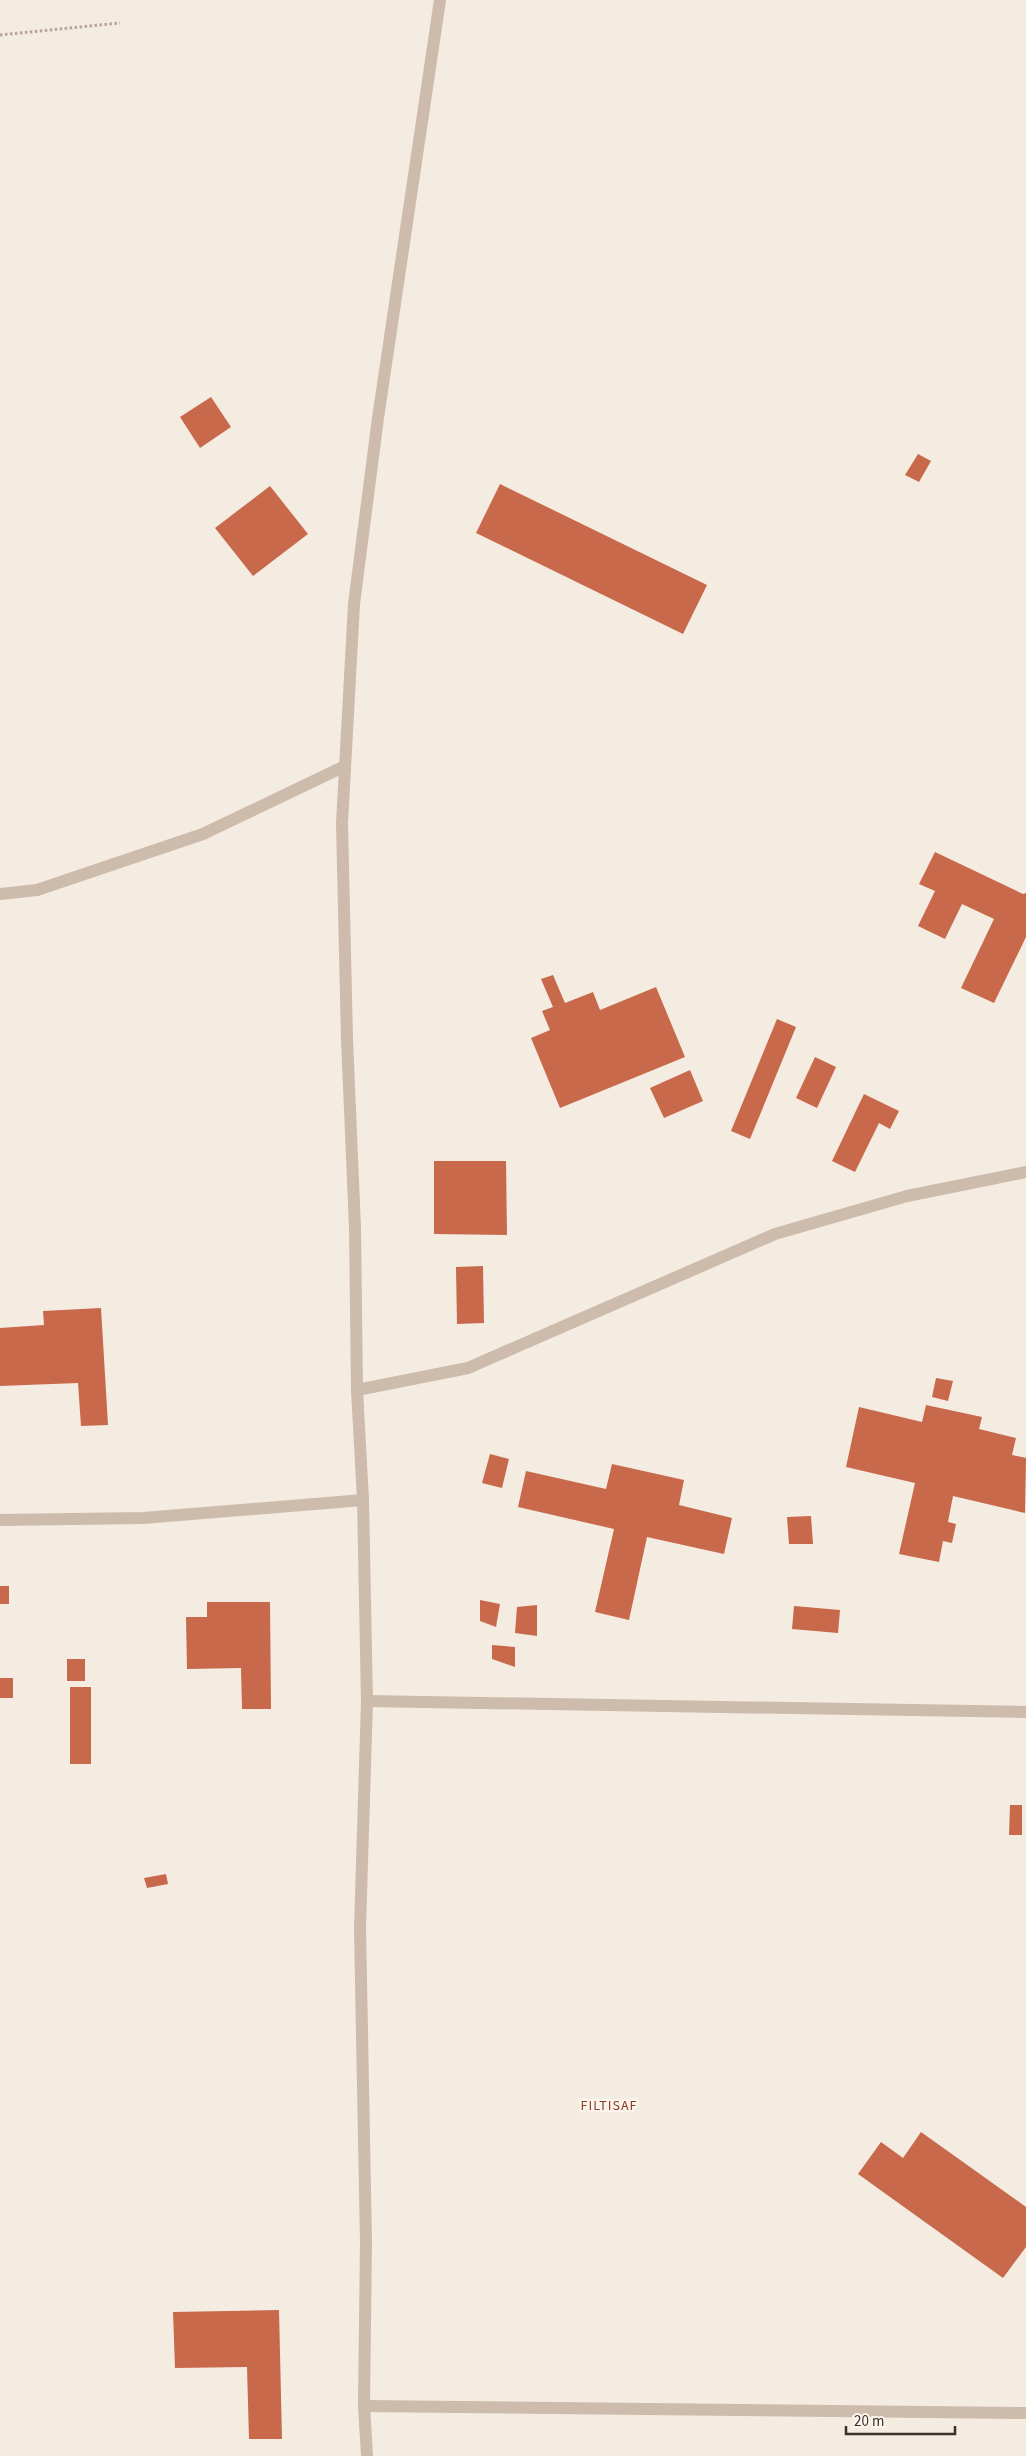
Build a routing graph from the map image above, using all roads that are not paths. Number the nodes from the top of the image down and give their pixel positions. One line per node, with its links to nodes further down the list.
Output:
1 (440, 0): 2 (street)
2 (345, 766): 3 (street); 5 (street)
3 (0, 894)
4 (1026, 1172): 5 (street)
5 (357, 1390): 6 (street)
6 (363, 1500): 7 (street); 8 (street)
7 (0, 1520)
8 (367, 1701): 9 (street); 10 (street)
9 (1026, 1712)
10 (364, 2406): 11 (street); 12 (street)
11 (1026, 2413)
12 (367, 2456)

